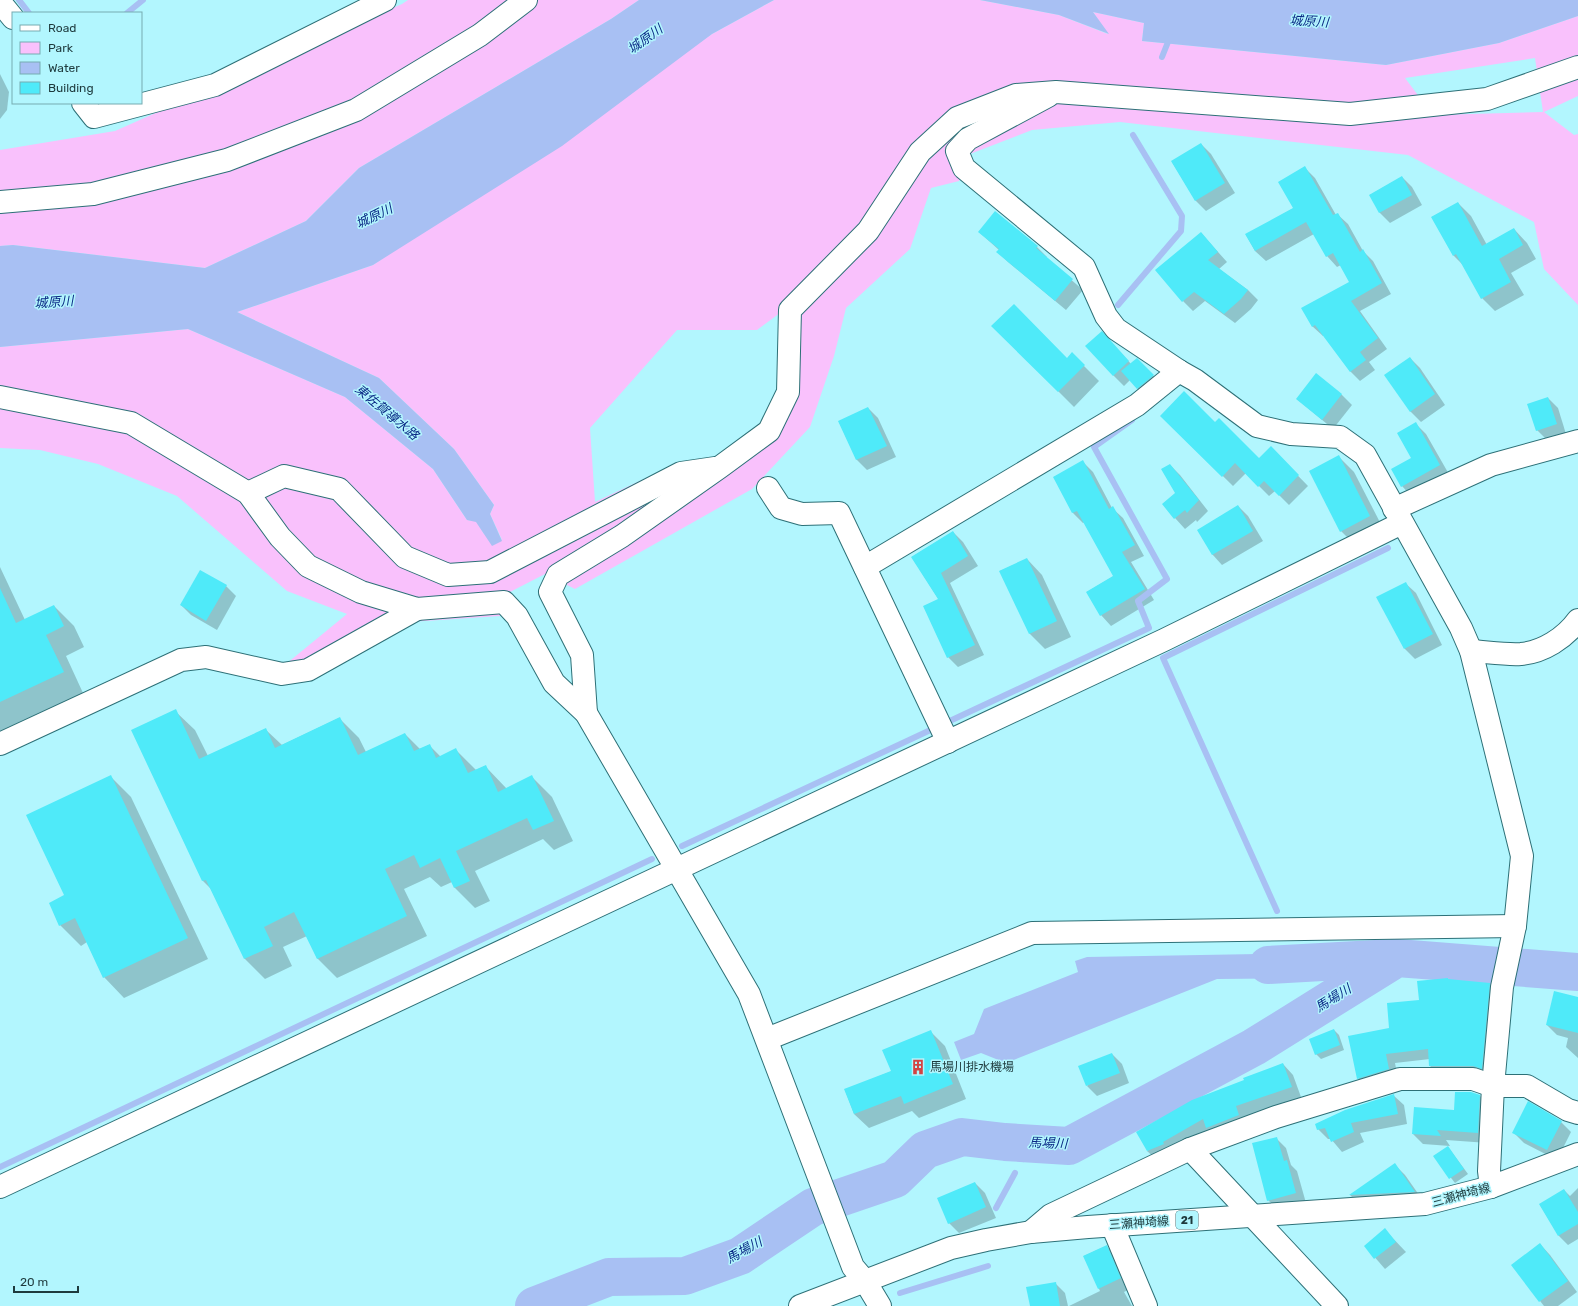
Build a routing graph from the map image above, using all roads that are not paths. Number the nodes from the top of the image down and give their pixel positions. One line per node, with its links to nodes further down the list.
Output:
1 (385, 0): 7 (street)
2 (526, 0): 8 (street)
3 (0, 2): 4 (street)
4 (12, 17)
5 (1578, 67): 6 (street)
6 (1056, 92): 9 (street); 12 (street)
7 (84, 104)
8 (0, 202)
9 (1179, 371): 15 (street); 16 (street)
10 (0, 397): 14 (street)
11 (1578, 441): 15 (street)
12 (720, 468): 14 (street); 20 (street)
13 (768, 488): 16 (street)
14 (248, 493): 17 (street)
15 (1398, 516): 19 (street); 21 (street)
16 (865, 567): 21 (street)
17 (417, 609): 20 (street); 22 (street)
18 (1578, 620): 19 (street)
19 (1471, 651): 24 (street)
20 (586, 713): 23 (street)
21 (948, 742): 23 (street)
22 (0, 744)
23 (677, 870): 25 (street); 30 (street)
24 (1515, 926): 25 (street); 26 (street)
25 (767, 1039): 35 (street)
26 (1493, 1086): 27 (street); 28 (street); 31 (street)
27 (1578, 1113)
28 (1190, 1148): 32 (street); 34 (street)
29 (1578, 1154): 31 (street, 三瀬神埼線 / 21)
30 (0, 1187)
31 (1491, 1187): 32 (street, 三瀬神埼線 / 21)
32 (1255, 1216): 33 (street, 三瀬神埼線 / 21); 39 (street)
33 (1112, 1225): 34 (street, 三瀬神埼線 / 21); 38 (street)
34 (1031, 1232): 35 (street, 三瀬神埼線 / 21)
35 (864, 1281): 36 (street, 三瀬神埼線 / 21); 37 (street)
36 (800, 1306)
37 (880, 1306)
38 (1146, 1306)
39 (1338, 1306)

